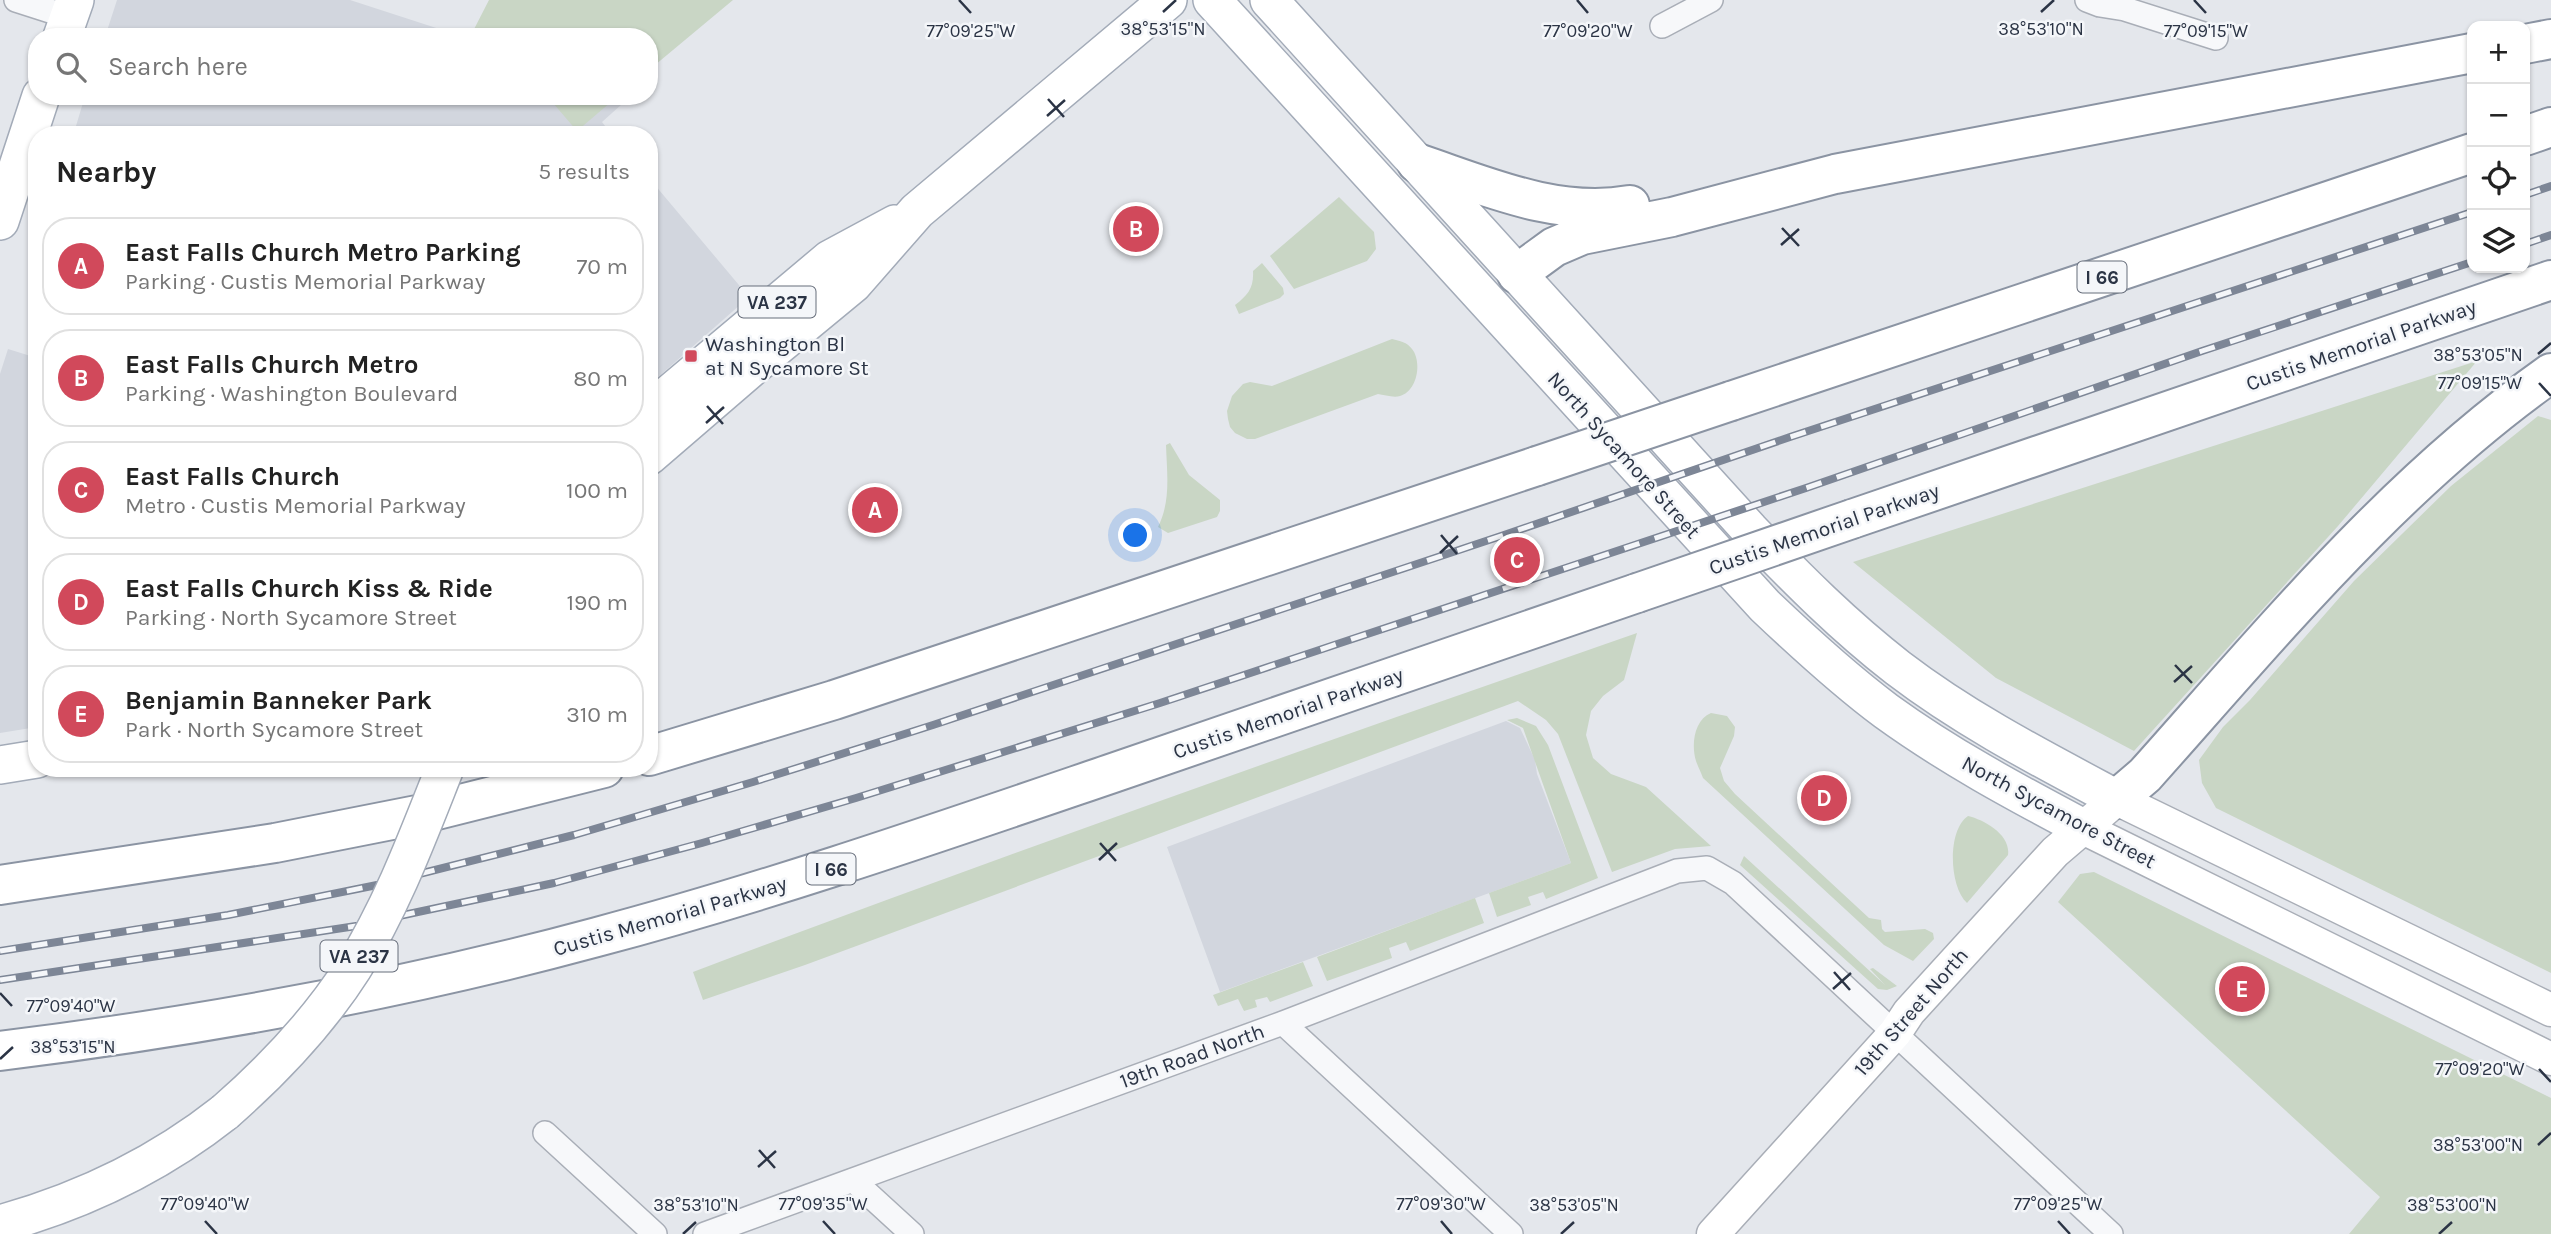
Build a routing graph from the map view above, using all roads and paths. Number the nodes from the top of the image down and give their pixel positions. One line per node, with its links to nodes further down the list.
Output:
1 (16, 0): 7 (street)
2 (1168, 0): 21 (main road, VA 237)
3 (1212, 0): 25 (main road, North Sycamore Street)
4 (1269, 0): 19 (main road, North Sycamore Street)
5 (1711, 0): 8 (street)
6 (2087, 0): 9 (street)
7 (69, 18)
8 (1662, 26)
9 (2216, 38)
10 (2551, 39): 11 (highway)
11 (2530, 43)
12 (2467, 55): 20 (highway)
13 (38, 105): 14 (main road)
14 (31, 126)
15 (2551, 127): 16 (highway)
16 (2530, 134)
17 (28, 136): 22 (main road)
18 (2467, 155): 29 (highway, I 66, bridge)
19 (1417, 163): 20 (highway); 23 (main road, North Sycamore Street)
20 (1768, 192): 23 (highway)
21 (917, 211): 27 (main road, VA 237); 28 (main road, VA 237)
22 (0, 221)
23 (1517, 274): 25 (main road); 34 (main road, North Sycamore Street)
24 (2551, 280): 40 (highway, Custis Memorial Parkway / I 66, bridge)
25 (1482, 297): 35 (main road, North Sycamore Street)
26 (2551, 373): 34 (highway)
27 (658, 403)
28 (658, 448)
29 (658, 753)
30 (28, 760): 31 (main road)
31 (0, 765)
32 (441, 777): 44 (main road, VA 237, bridge)
33 (567, 777): 36 (highway)
34 (2117, 799): 35 (main road, 19th Street North); 37 (main road, North Sycamore Street)
35 (2083, 828): 39 (main road, 19th Street North); 41 (main road, North Sycamore Street)
36 (0, 885)
37 (2551, 1010)
38 (1283, 1023): 39 (street, 19th Road North); 43 (street, 19th Road North); 48 (street)
39 (1895, 1033): 49 (main road, 19th Street North); 50 (street, 19th Road North)
40 (0, 1051)
41 (2551, 1059)
42 (545, 1133): 45 (street)
43 (853, 1180): 46 (street, 19th Road North); 47 (street)
44 (0, 1224)
45 (654, 1234)
46 (705, 1234)
47 (912, 1234)
48 (1511, 1234)
49 (1713, 1234)
50 (2111, 1234)

